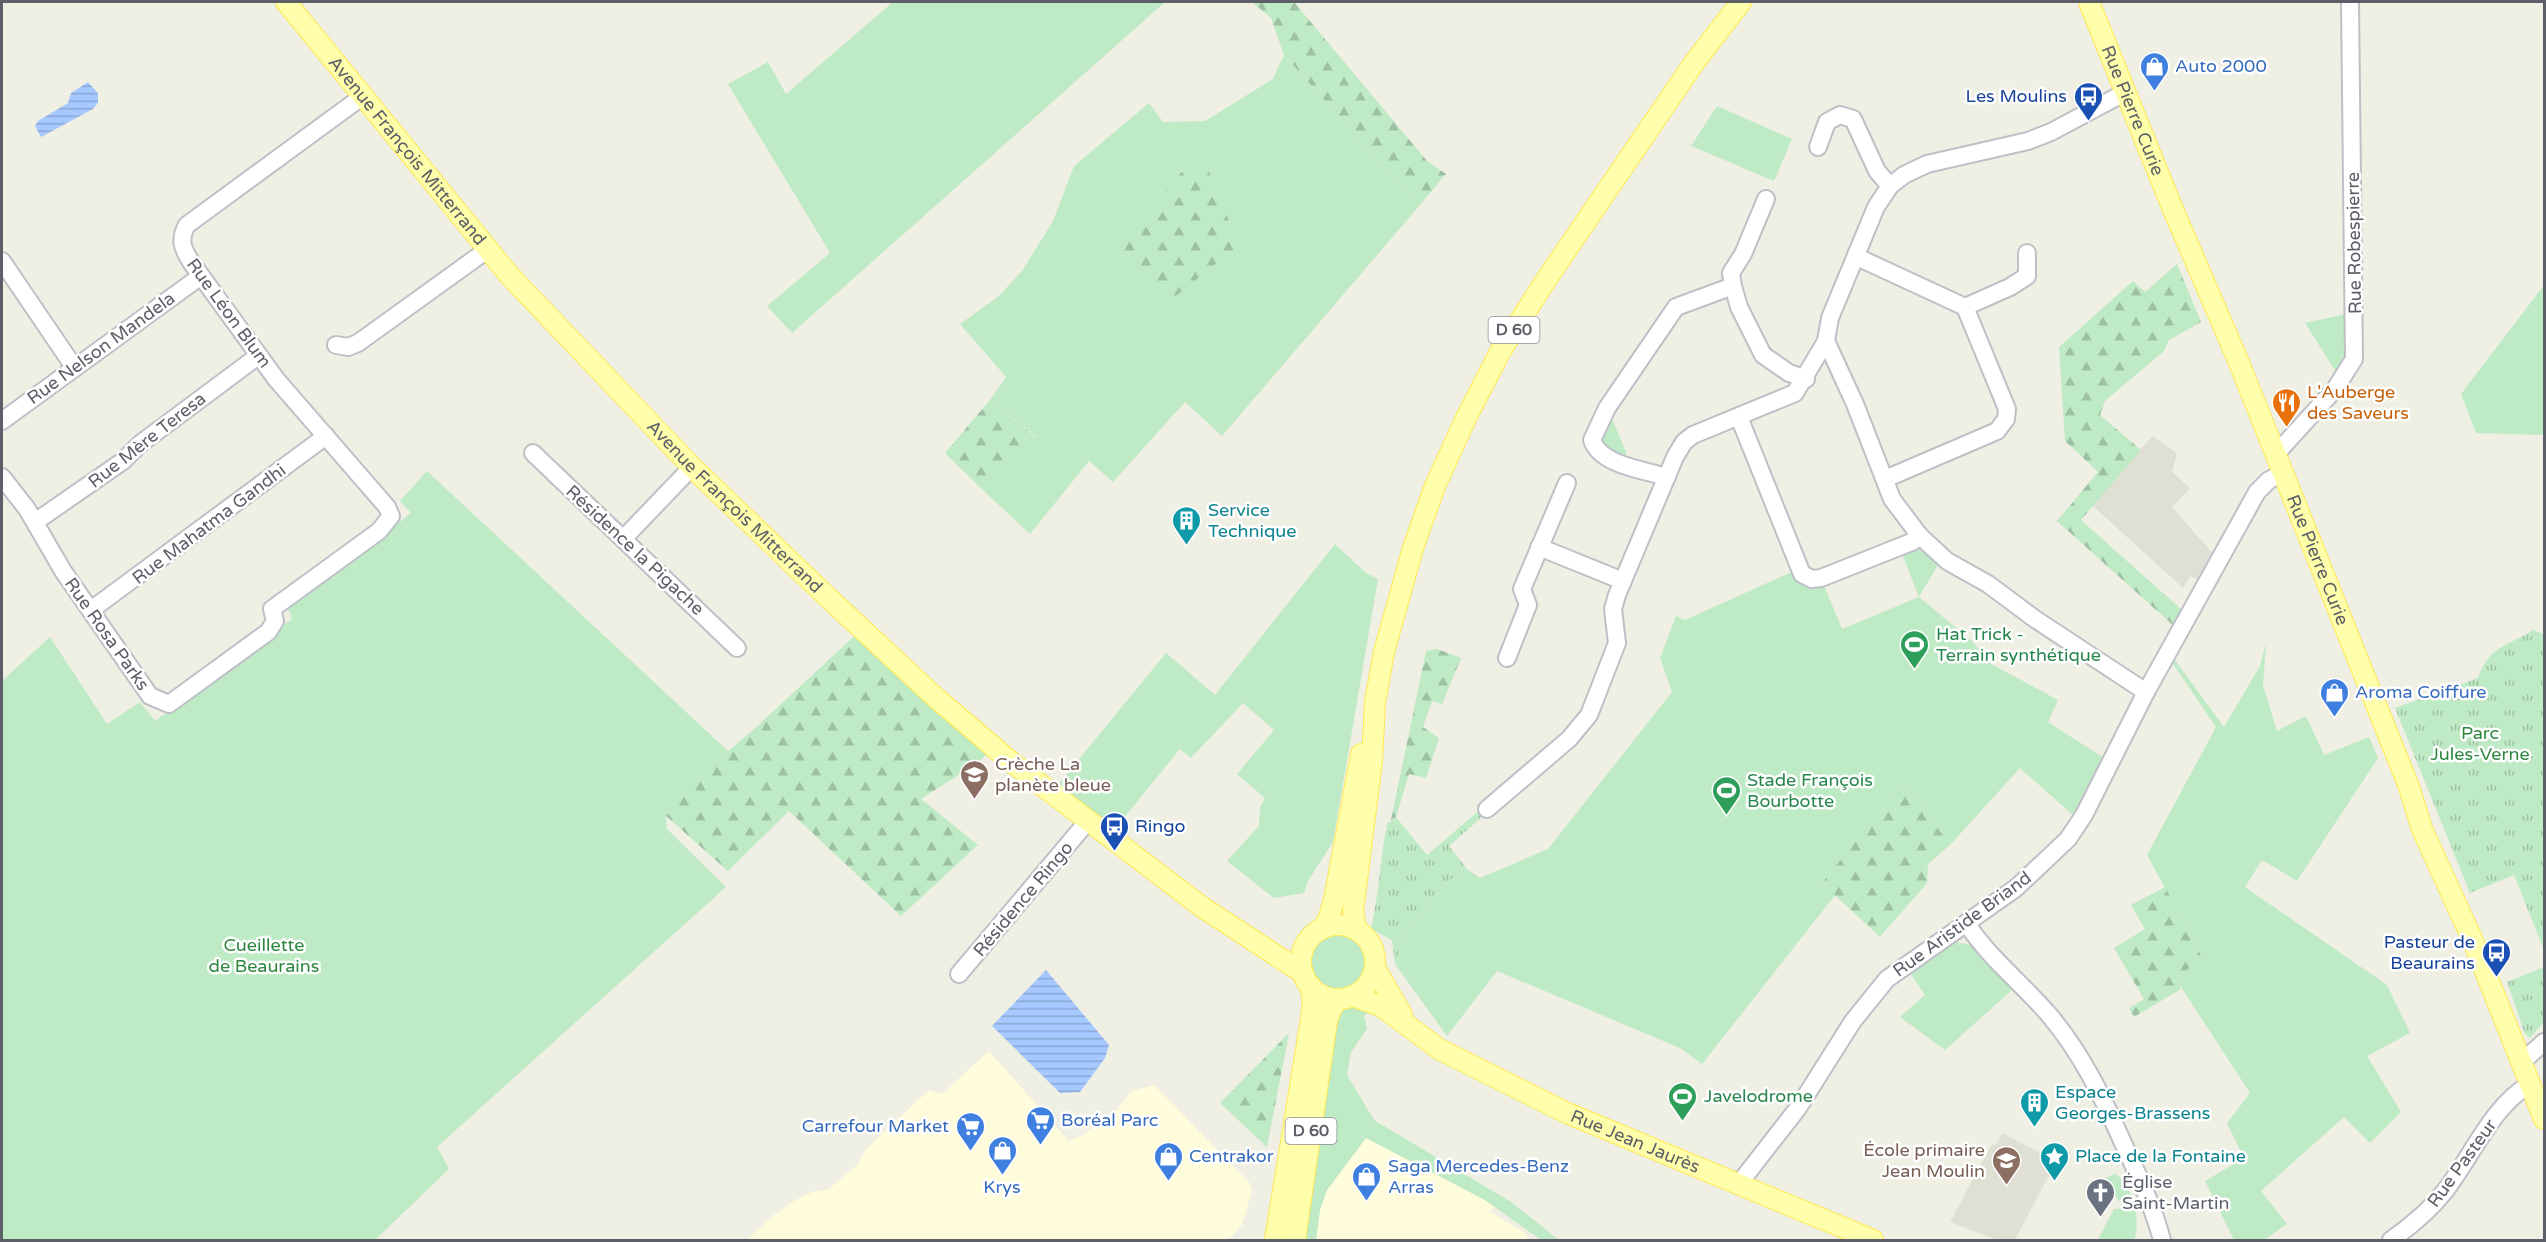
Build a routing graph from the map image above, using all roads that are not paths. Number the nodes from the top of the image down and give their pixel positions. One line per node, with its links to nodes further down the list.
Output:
1 (286, 2): 6 (main road, Avenue François Mitterrand)
2 (1741, 2): 43 (main road, D 60)
3 (2089, 2): 5 (main road, Rue Pierre Curie)
4 (2350, 2): 26 (street, Rue Robespierre)
5 (2126, 93): 8 (street); 26 (main road, Rue Pierre Curie)
6 (363, 96): 10 (main road, Avenue François Mitterrand); 14 (street, Rue Léon Blum)
7 (1818, 147): 8 (street)
8 (1890, 186): 12 (street)
9 (1766, 199): 15 (street)
10 (485, 249): 18 (street); 27 (main road, Avenue François Mitterrand)
11 (2027, 253): 16 (street)
12 (1857, 257): 16 (street); 17 (street)
13 (2, 261): 20 (street)
14 (201, 276): 19 (street, Rue Léon Blum); 20 (street, Rue Nelson Mandela)
15 (1733, 286): 21 (street); 30 (street)
16 (1965, 307): 31 (street)
17 (1826, 341): 21 (street); 31 (street)
18 (336, 345)
19 (258, 356): 24 (street, Rue Léon Blum); 34 (street, Rue Mère Teresa)
20 (74, 367): 23 (street, Rue Nelson Mandela)
21 (1806, 379): 22 (street)
22 (1739, 417): 30 (street); 35 (street)
23 (2, 421)
24 (326, 436): 33 (street, Rue Léon Blum); 39 (street, Rue Mahatma Gandhi)
25 (533, 453): 36 (street, Résidence la Pigache)
26 (2275, 455): 28 (main road, Rue Pierre Curie)
27 (692, 467): 36 (street); 45 (main road, Avenue François Mitterrand)
28 (2282, 474): 42 (street, Rue Aristide Briand); 57 (main road, Rue Pierre Curie)
29 (2, 477): 34 (street, Rue Rosa Parks)
30 (1666, 477): 38 (street)
31 (1885, 479): 35 (street)
32 (1568, 483): 37 (street)
33 (387, 507): 39 (street, Rue Rosa Parks)
34 (35, 522): 39 (street, Rue Rosa Parks)
35 (1918, 535): 42 (street)
36 (624, 538): 40 (street, Résidence la Pigache)
37 (1539, 547): 38 (street); 41 (street)
38 (1620, 588): 44 (street)
39 (91, 610)
40 (737, 648)
41 (1507, 658)
42 (2146, 692): 46 (street, Rue Aristide Briand)
43 (1375, 702): 47 (main road, D 60); 48 (main road, D 60)
44 (1487, 809)
45 (1088, 822): 49 (main road, Avenue François Mitterrand); 52 (street, Résidence Ringo)
46 (1967, 924): 60 (street, Rue Aristide Briand); 64 (street)
47 (1323, 928): 48 (main road); 50 (main road)
48 (1356, 930): 51 (main road)
49 (1255, 940): 50 (main road); 53 (main road, Avenue François Mitterrand)
50 (1306, 943): 53 (main road)
51 (1375, 968): 54 (main road); 55 (main road)
52 (959, 974)
53 (1306, 979): 54 (main road); 61 (main road, D 60)
54 (1345, 997): 55 (main road, Rue Jean Jaurès); 62 (main road, D 60)
55 (1408, 1025): 60 (main road, Rue Jean Jaurès)
56 (2544, 1042): 57 (street)
57 (2522, 1062): 58 (main road, Rue Pierre Curie)
58 (2530, 1084): 59 (main road, Rue Pierre Curie); 65 (street, Rue Pasteur)
59 (2544, 1119)
60 (1738, 1185): 63 (main road, Rue Jean Jaurès)
61 (1274, 1234)
62 (1295, 1240)
63 (1873, 1240)
64 (2162, 1240)
65 (2391, 1240)

